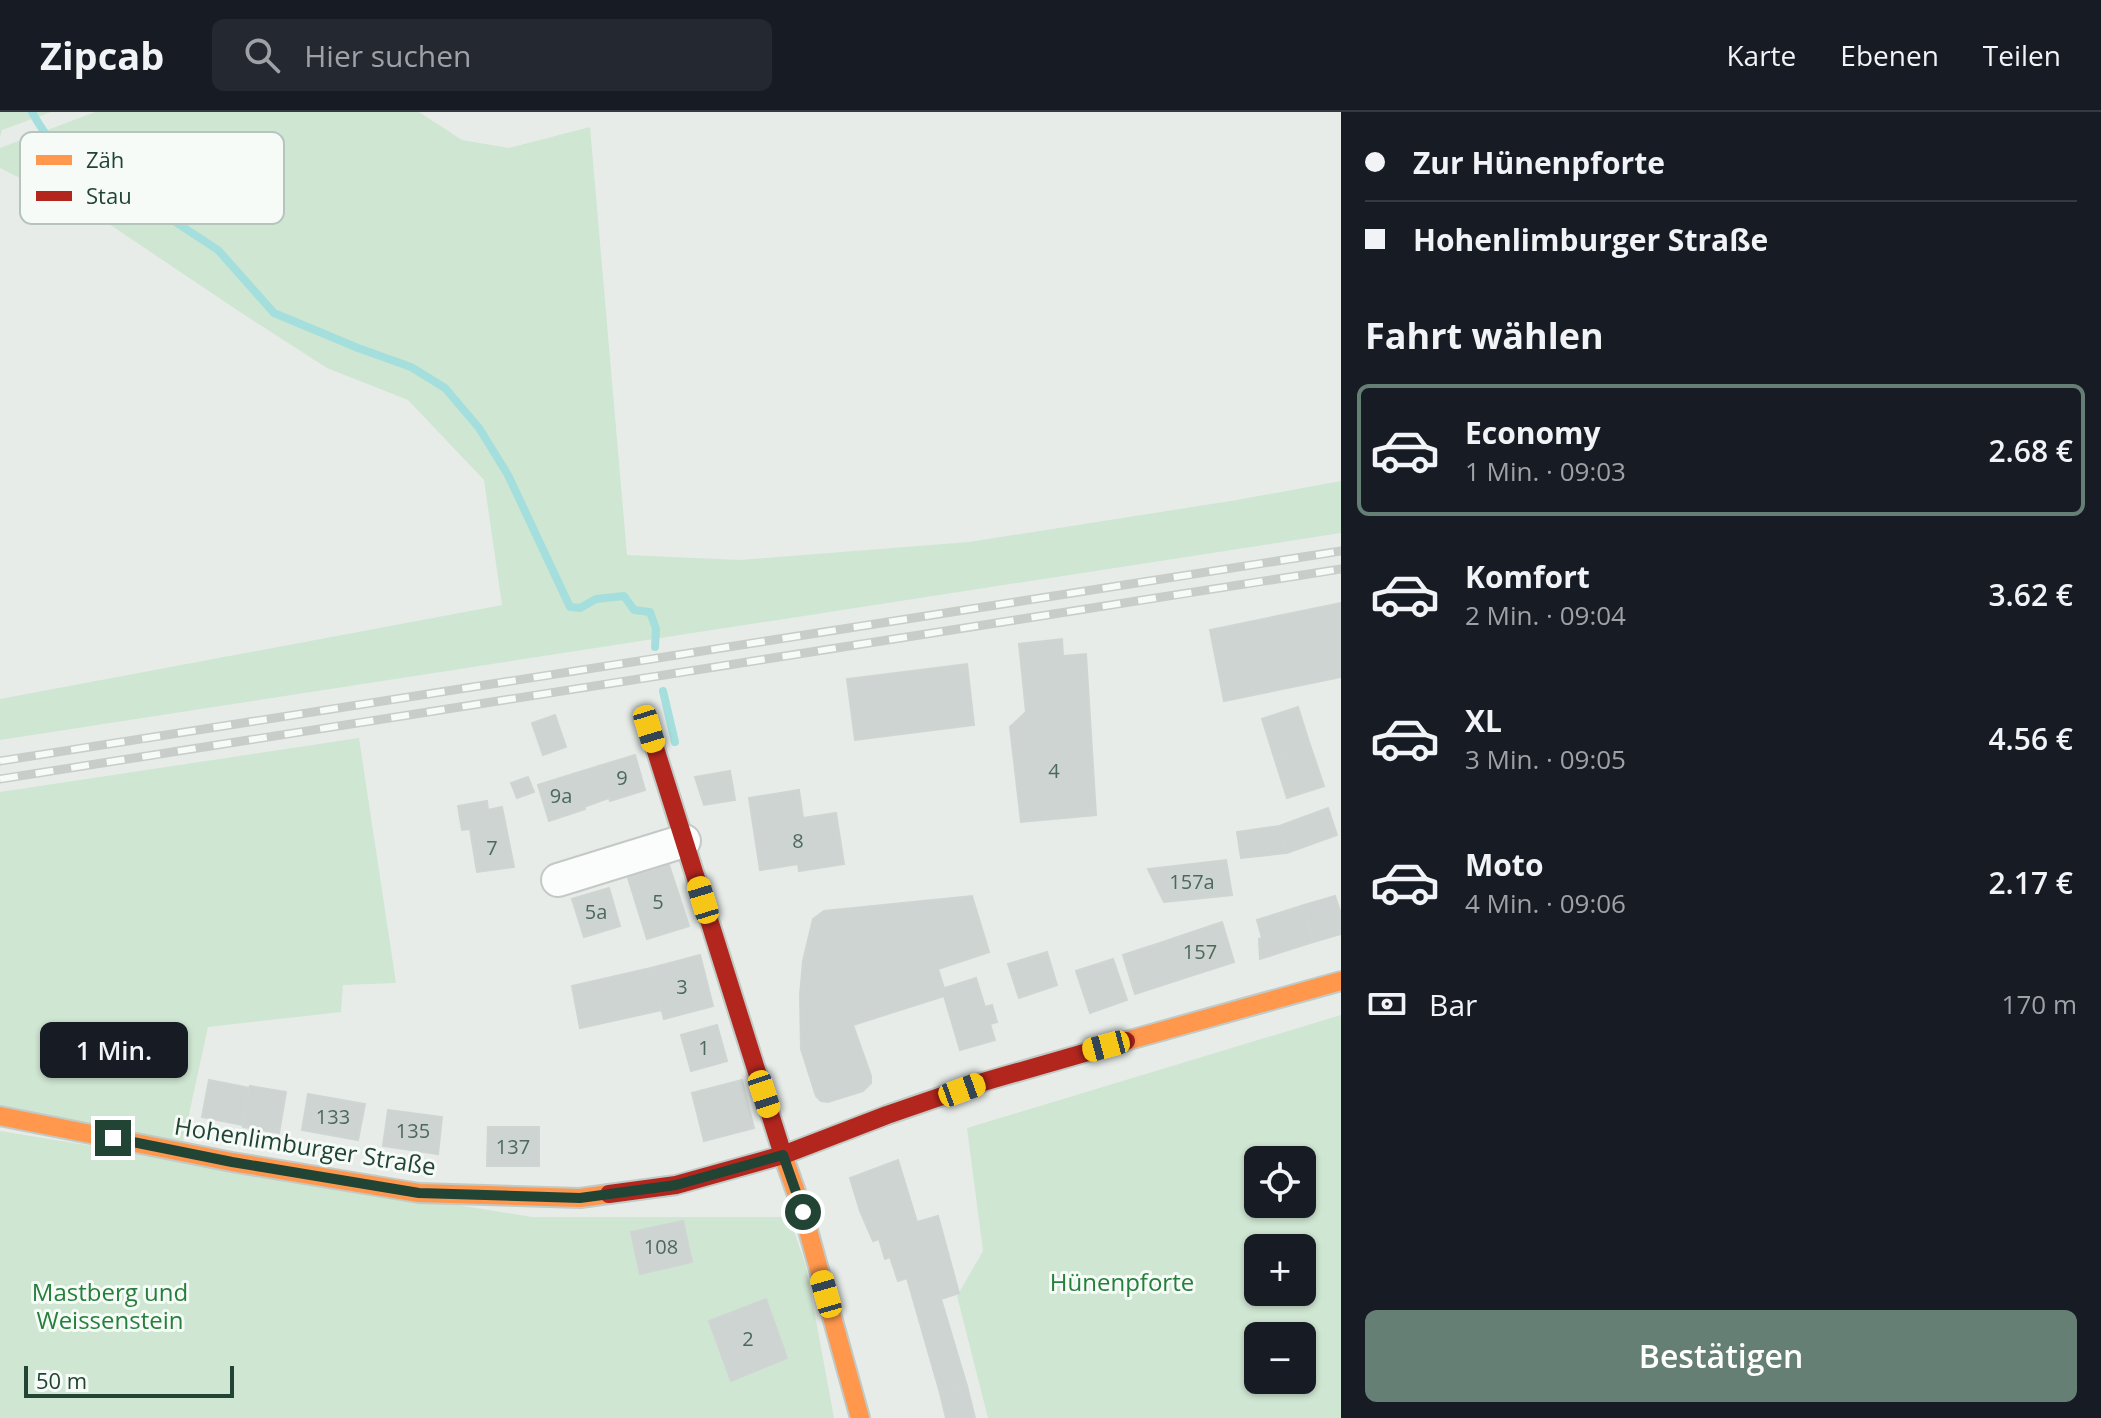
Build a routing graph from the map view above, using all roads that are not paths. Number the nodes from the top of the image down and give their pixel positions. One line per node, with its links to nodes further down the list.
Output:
1 (649, 729): 2 (main road)
2 (684, 841): 3 (street); 6 (main road)
3 (558, 880)
4 (1341, 981): 6 (main road, Hohenlimburger Straße)
5 (0, 1116): 6 (main road, Hohenlimburger Straße)
6 (783, 1155): 7 (main road)
7 (860, 1418)

